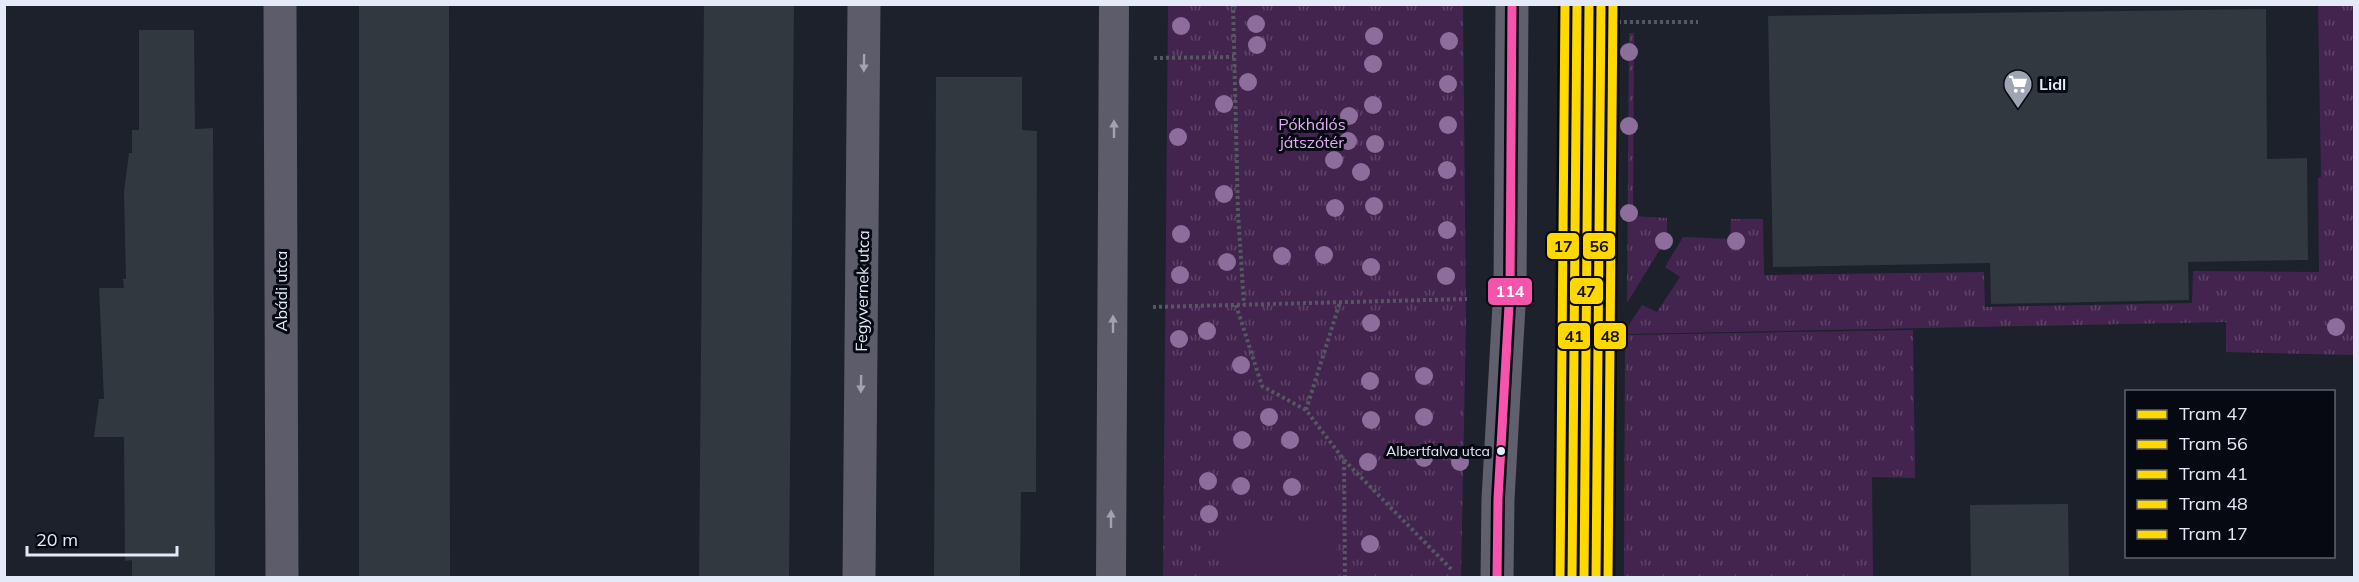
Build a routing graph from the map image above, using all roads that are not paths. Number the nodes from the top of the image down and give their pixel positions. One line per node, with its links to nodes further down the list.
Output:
1 (280, 4): 5 (street, Abádi utca)
2 (864, 4): 6 (street, Fegyvernek utca, one-way to 6)
3 (1114, 4): 7 (lane, one-way to 3)
4 (1512, 4): 8 (street)
5 (282, 578)
6 (859, 578)
7 (1111, 578)
8 (1497, 578)

